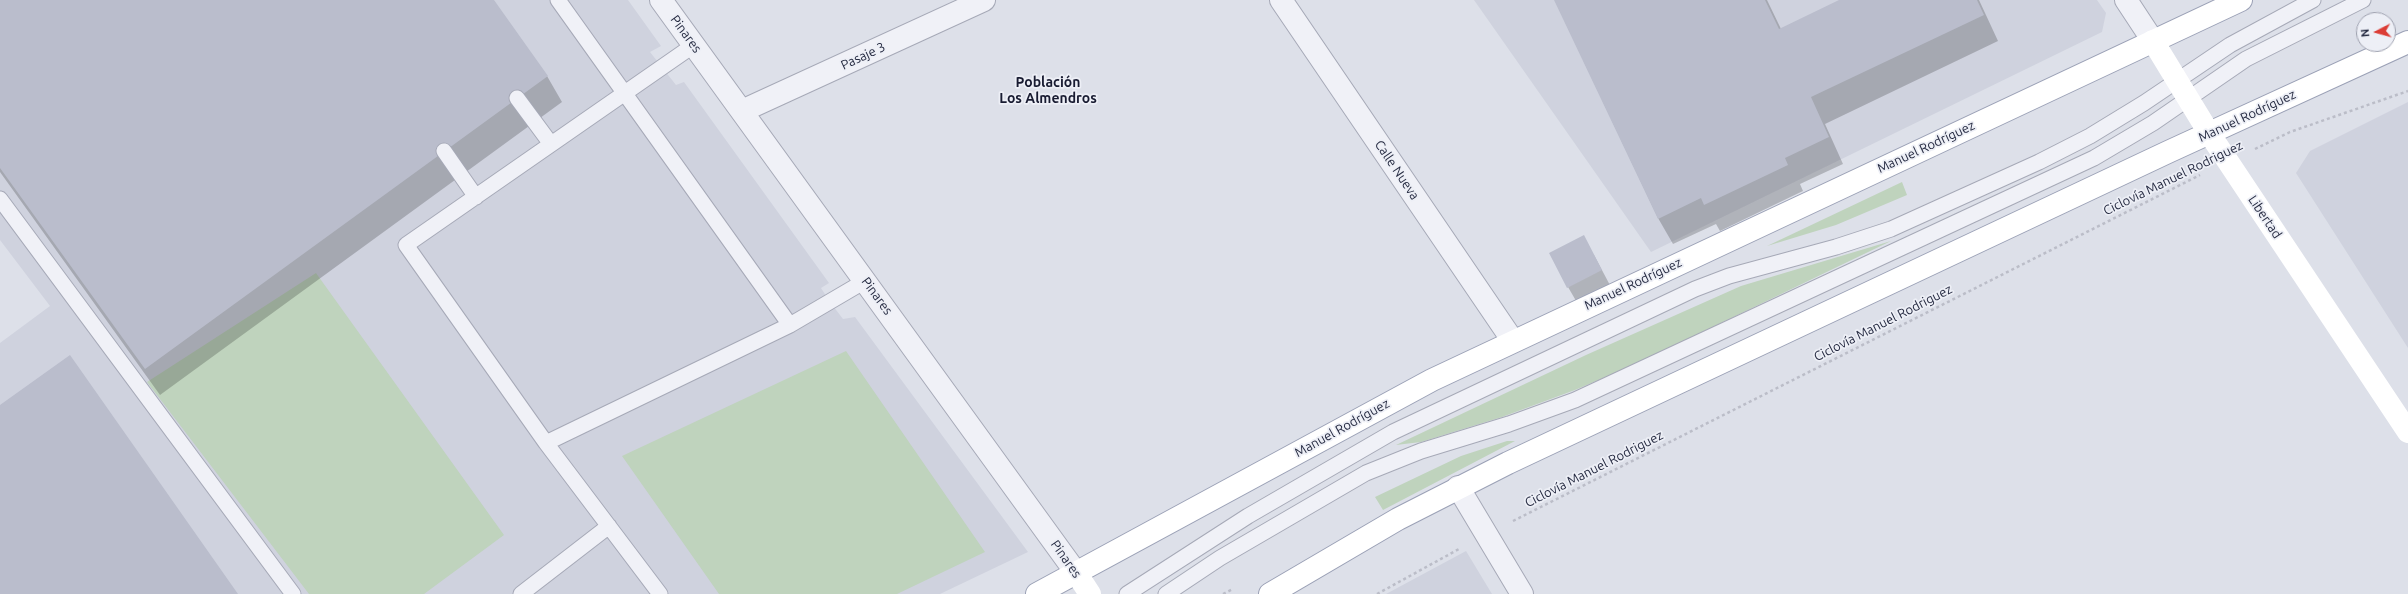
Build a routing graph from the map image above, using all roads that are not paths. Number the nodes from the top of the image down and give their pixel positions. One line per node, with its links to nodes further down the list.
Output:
1 (558, 0): 13 (lane)
2 (661, 0): 11 (street, Pinares)
3 (984, 0): 16 (street, Pasaje 3)
4 (1281, 0): 24 (street, Calle Nueva)
5 (2126, 0): 9 (street, Libertad)
6 (2241, 0): 9 (main road, Manuel Rodríguez)
7 (2313, 0): 12 (lane)
8 (2363, 0): 15 (lane)
9 (2153, 41): 12 (main road, Libertad); 24 (main road, Manuel Rodríguez)
10 (2408, 42): 17 (main road, Manuel Rodríguez)
11 (694, 45): 13 (lane); 16 (street, Pinares)
12 (2177, 80): 15 (main road, Libertad); 35 (lane)
13 (625, 93): 18 (lane); 23 (lane)
14 (517, 98): 18 (lane)
15 (2189, 99): 17 (main road, Libertad); 36 (lane)
16 (742, 111): 22 (street, Pinares)
17 (2209, 133): 25 (main road, Libertad); 27 (main road, Manuel Rodríguez)
18 (551, 144): 20 (lane)
19 (444, 151): 20 (lane)
20 (476, 197): 26 (lane)
21 (0, 200): 30 (lane)
22 (865, 281): 23 (lane); 29 (street, Pinares)
23 (790, 325): 26 (lane)
24 (1513, 341): 29 (main road, Manuel Rodríguez)
25 (2408, 432)
26 (546, 443): 28 (lane)
27 (1458, 487): 37 (main road, Manuel Rodríguez); 38 (street)
28 (609, 526): 31 (lane); 32 (lane)
29 (1077, 574): 33 (main road, Manuel Rodríguez); 34 (main road, Pinares)
30 (293, 594)
31 (521, 594)
32 (660, 594)
33 (1037, 594)
34 (1090, 594)
35 (1127, 594)
36 (1166, 594)
37 (1270, 594)
38 (1522, 594)

